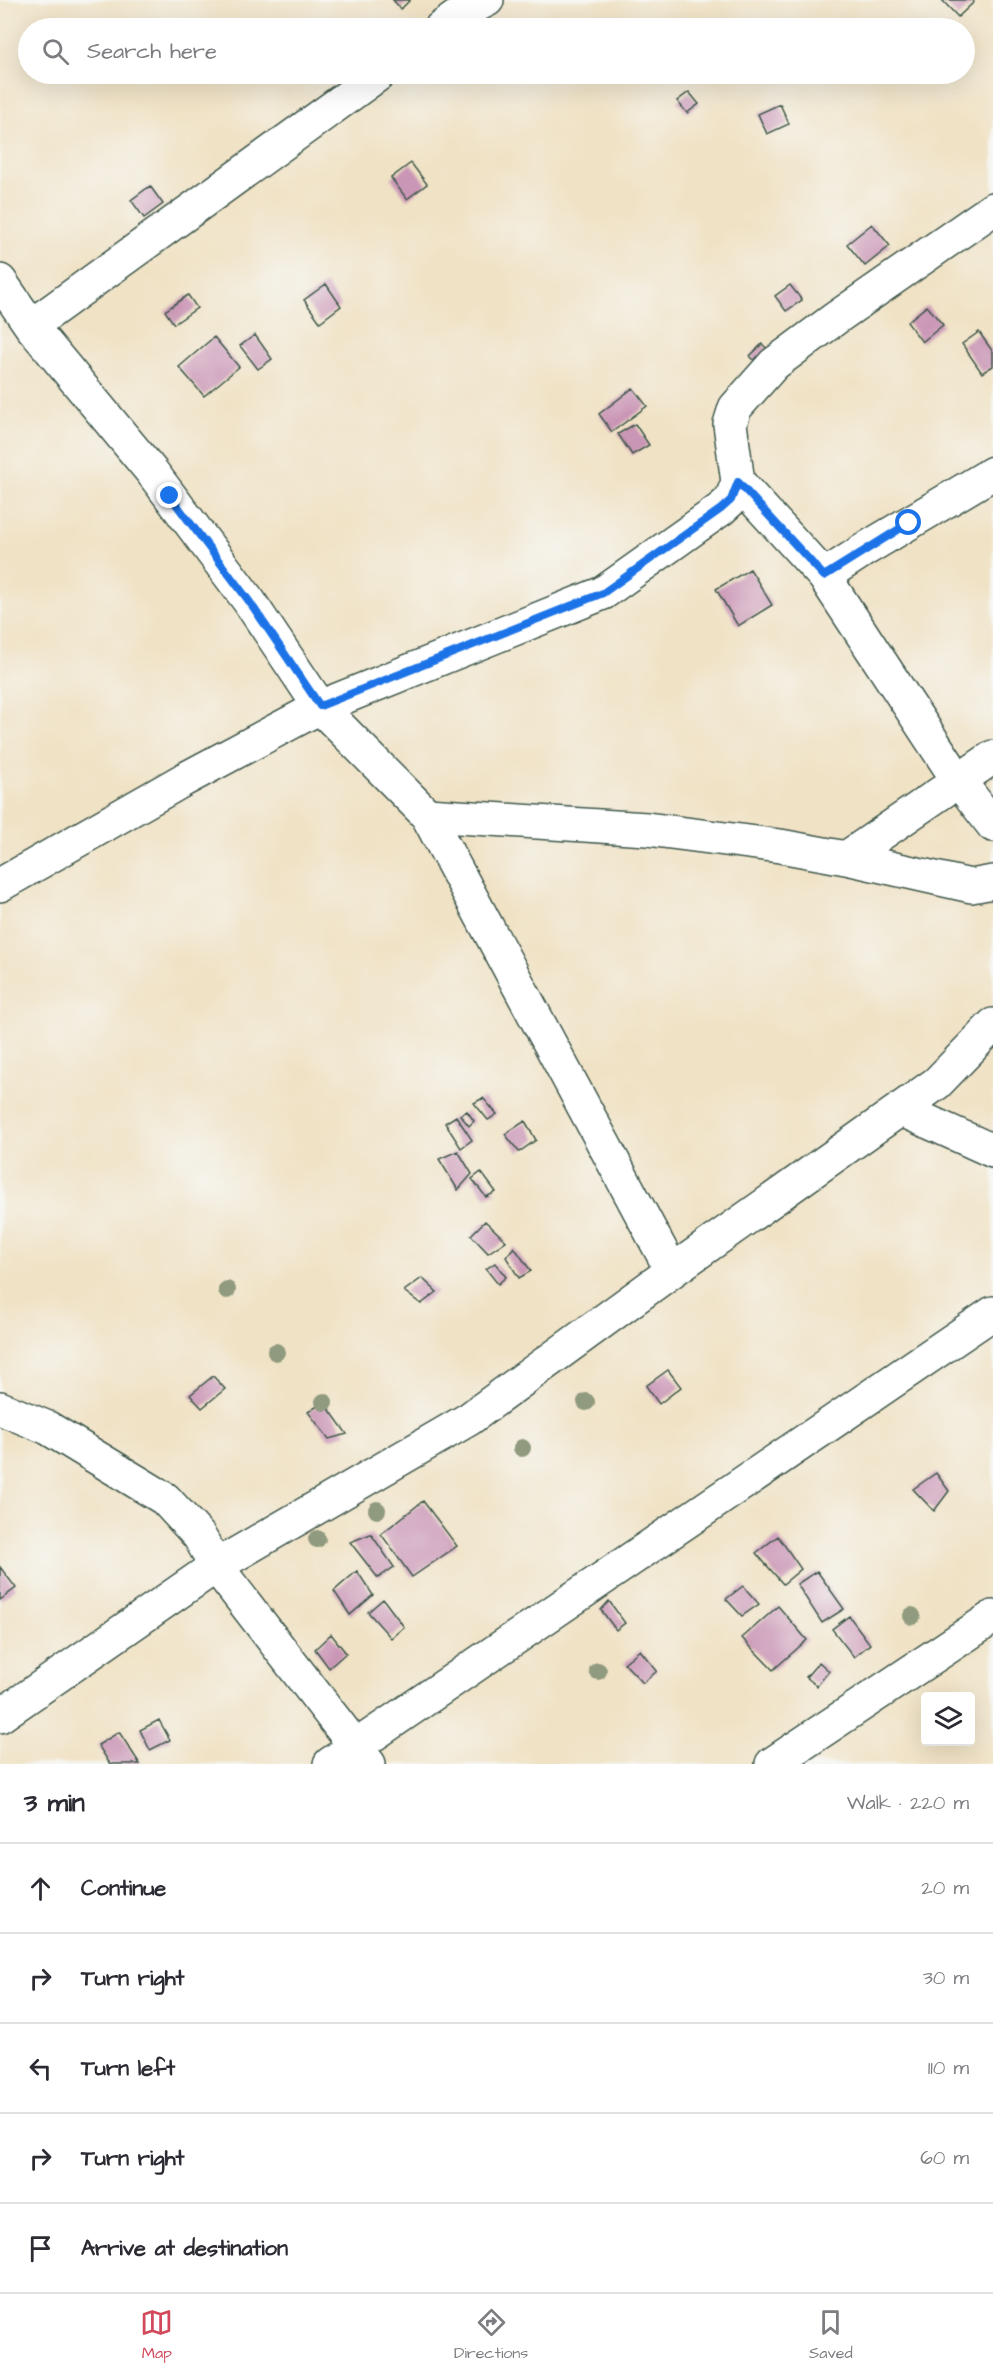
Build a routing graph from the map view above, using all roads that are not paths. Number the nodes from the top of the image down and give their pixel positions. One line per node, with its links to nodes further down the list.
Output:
1 (365, 84): 4 (street)
2 (993, 209): 6 (street)
3 (0, 281): 4 (street)
4 (31, 326): 8 (street)
5 (993, 473): 7 (street)
6 (738, 482): 7 (street); 8 (street)
7 (824, 576): 10 (street)
8 (320, 706): 11 (street); 15 (street)
9 (993, 758): 10 (street)
10 (958, 780): 12 (street); 13 (street)
11 (427, 816): 13 (street); 19 (street)
12 (993, 825)
13 (846, 858): 14 (street)
14 (993, 882)
15 (0, 885)
16 (993, 1025): 17 (street)
17 (900, 1109): 18 (street); 19 (street)
18 (993, 1151)
19 (672, 1271): 22 (street)
20 (993, 1313): 25 (street)
21 (0, 1408): 22 (street)
22 (216, 1566): 24 (street); 25 (street)
23 (993, 1617): 27 (street)
24 (0, 1716)
25 (362, 1755): 26 (street)
26 (330, 1764)
27 (772, 1764)

